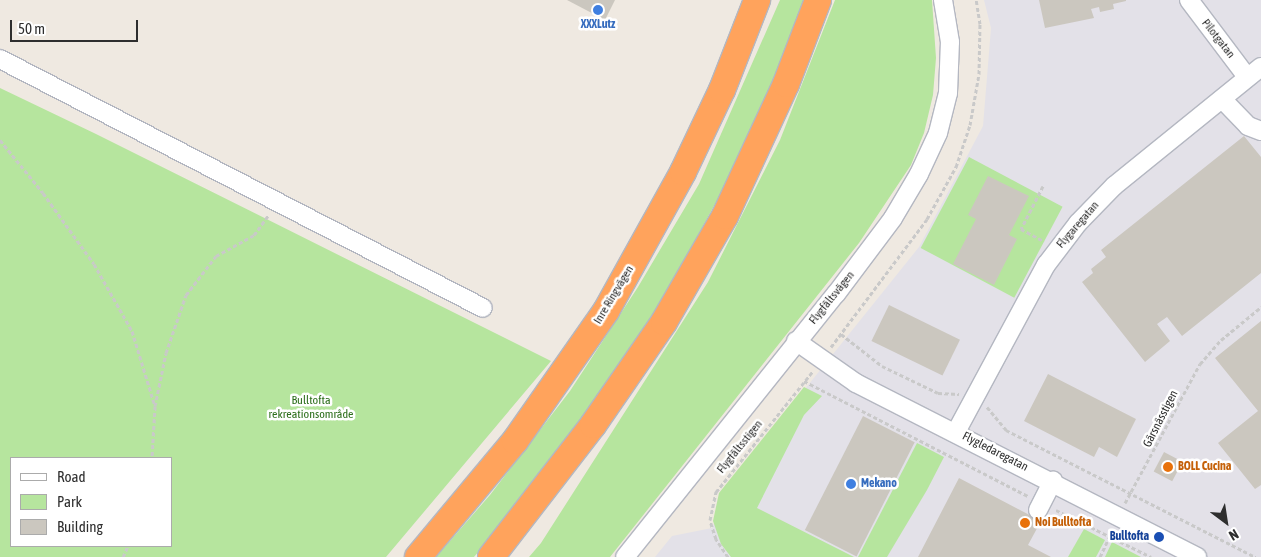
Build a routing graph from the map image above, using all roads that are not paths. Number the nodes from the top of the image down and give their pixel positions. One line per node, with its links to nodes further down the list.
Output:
1 (757, 0): 14 (highway, Inre Ringvägen)
2 (818, 0): 15 (highway)
3 (943, 0): 10 (street, Flygfältsvägen)
4 (1189, 0): 6 (street, Pilotgatan)
5 (0, 59): 9 (street)
6 (1254, 72): 7 (street, Flygaregatan)
7 (1222, 99): 8 (street); 11 (street, Flygaregatan)
8 (1261, 130)
9 (482, 308)
10 (796, 341): 11 (street, Flygledaregatan); 16 (street, Flygfältsvägen)
11 (956, 432): 12 (street, Flygledaregatan)
12 (1054, 481): 13 (street); 17 (street, Flygledaregatan)
13 (1040, 506)
14 (418, 557)
15 (491, 557)
16 (625, 557)
17 (1197, 557)

